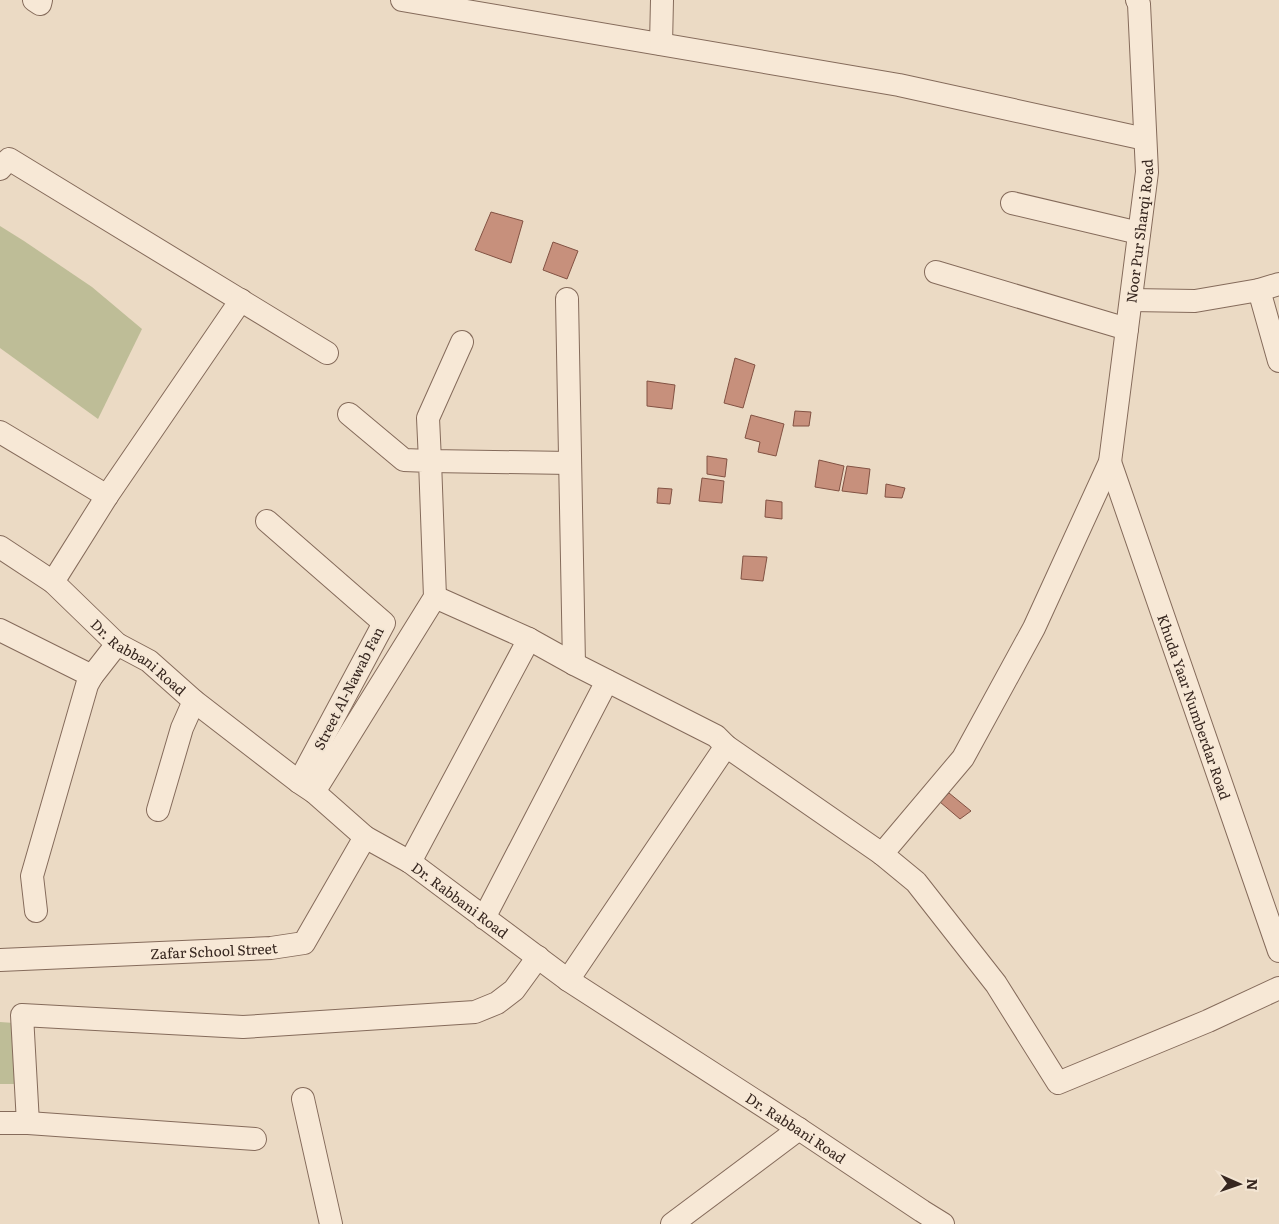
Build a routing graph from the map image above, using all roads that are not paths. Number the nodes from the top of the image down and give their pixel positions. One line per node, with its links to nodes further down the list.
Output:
1 (34, 0): 2 (street)
2 (41, 0)
3 (402, 0): 6 (street)
4 (662, 0): 6 (street)
5 (1137, 0): 7 (street, Noor Pur Sharqi Road)
6 (661, 44): 7 (street)
7 (1145, 139): 10 (street, Noor Pur Sharqi Road)
8 (0, 169): 14 (street)
9 (1012, 203): 10 (street)
10 (1139, 232): 15 (street, Noor Pur Sharqi Road)
11 (936, 272): 16 (street)
12 (1269, 287): 15 (street); 19 (street)
13 (567, 299): 24 (street)
14 (241, 300): 18 (street); 25 (street)
15 (1131, 300): 16 (street, Noor Pur Sharqi Road)
16 (1127, 330): 23 (street, Noor Pur Sharqi Road)
17 (462, 342): 22 (street)
18 (327, 353)
19 (1279, 361)
20 (348, 414): 22 (street)
21 (0, 432): 25 (street)
22 (430, 461): 24 (street); 29 (street)
23 (1110, 462): 43 (street); 47 (street, Khuda Yaar Numberdar Road)
24 (570, 463): 35 (street)
25 (108, 496): 28 (street)
26 (267, 521): 30 (street, Street Al-Nawab Fan)
27 (0, 547): 28 (street, Dr. Rabbani Road)
28 (53, 582): 34 (street, Dr. Rabbani Road)
29 (435, 596): 32 (street); 33 (street)
30 (384, 623): 32 (street); 40 (street, Street Al-Nawab Fan)
31 (0, 630): 36 (street)
32 (410, 637): 40 (street)
33 (530, 639): 35 (street); 44 (street)
34 (117, 644): 36 (street); 38 (street, Dr. Rabbani Road)
35 (574, 664): 37 (street)
36 (92, 676): 45 (street)
37 (607, 681): 39 (street); 46 (street)
38 (194, 701): 40 (street, Dr. Rabbani Road); 41 (street)
39 (726, 746): 43 (street); 50 (street)
40 (307, 787): 42 (street, Dr. Rabbani Road)
41 (158, 810)
42 (364, 837): 44 (street, Dr. Rabbani Road); 49 (street, Zafar School Street)
43 (882, 854): 51 (street)
44 (410, 862): 46 (street, Dr. Rabbani Road)
45 (36, 911)
46 (484, 918): 48 (street, Dr. Rabbani Road)
47 (1279, 950)
48 (538, 957): 50 (street, Dr. Rabbani Road); 54 (street)
49 (0, 960)
50 (568, 980): 55 (street, Dr. Rabbani Road)
51 (1279, 988)
52 (303, 1099): 57 (street)
53 (0, 1123): 54 (street)
54 (28, 1123): 56 (street)
55 (799, 1129): 58 (street); 59 (street, Dr. Rabbani Road)
56 (255, 1139)
57 (331, 1224)
58 (672, 1224)
59 (943, 1224)

